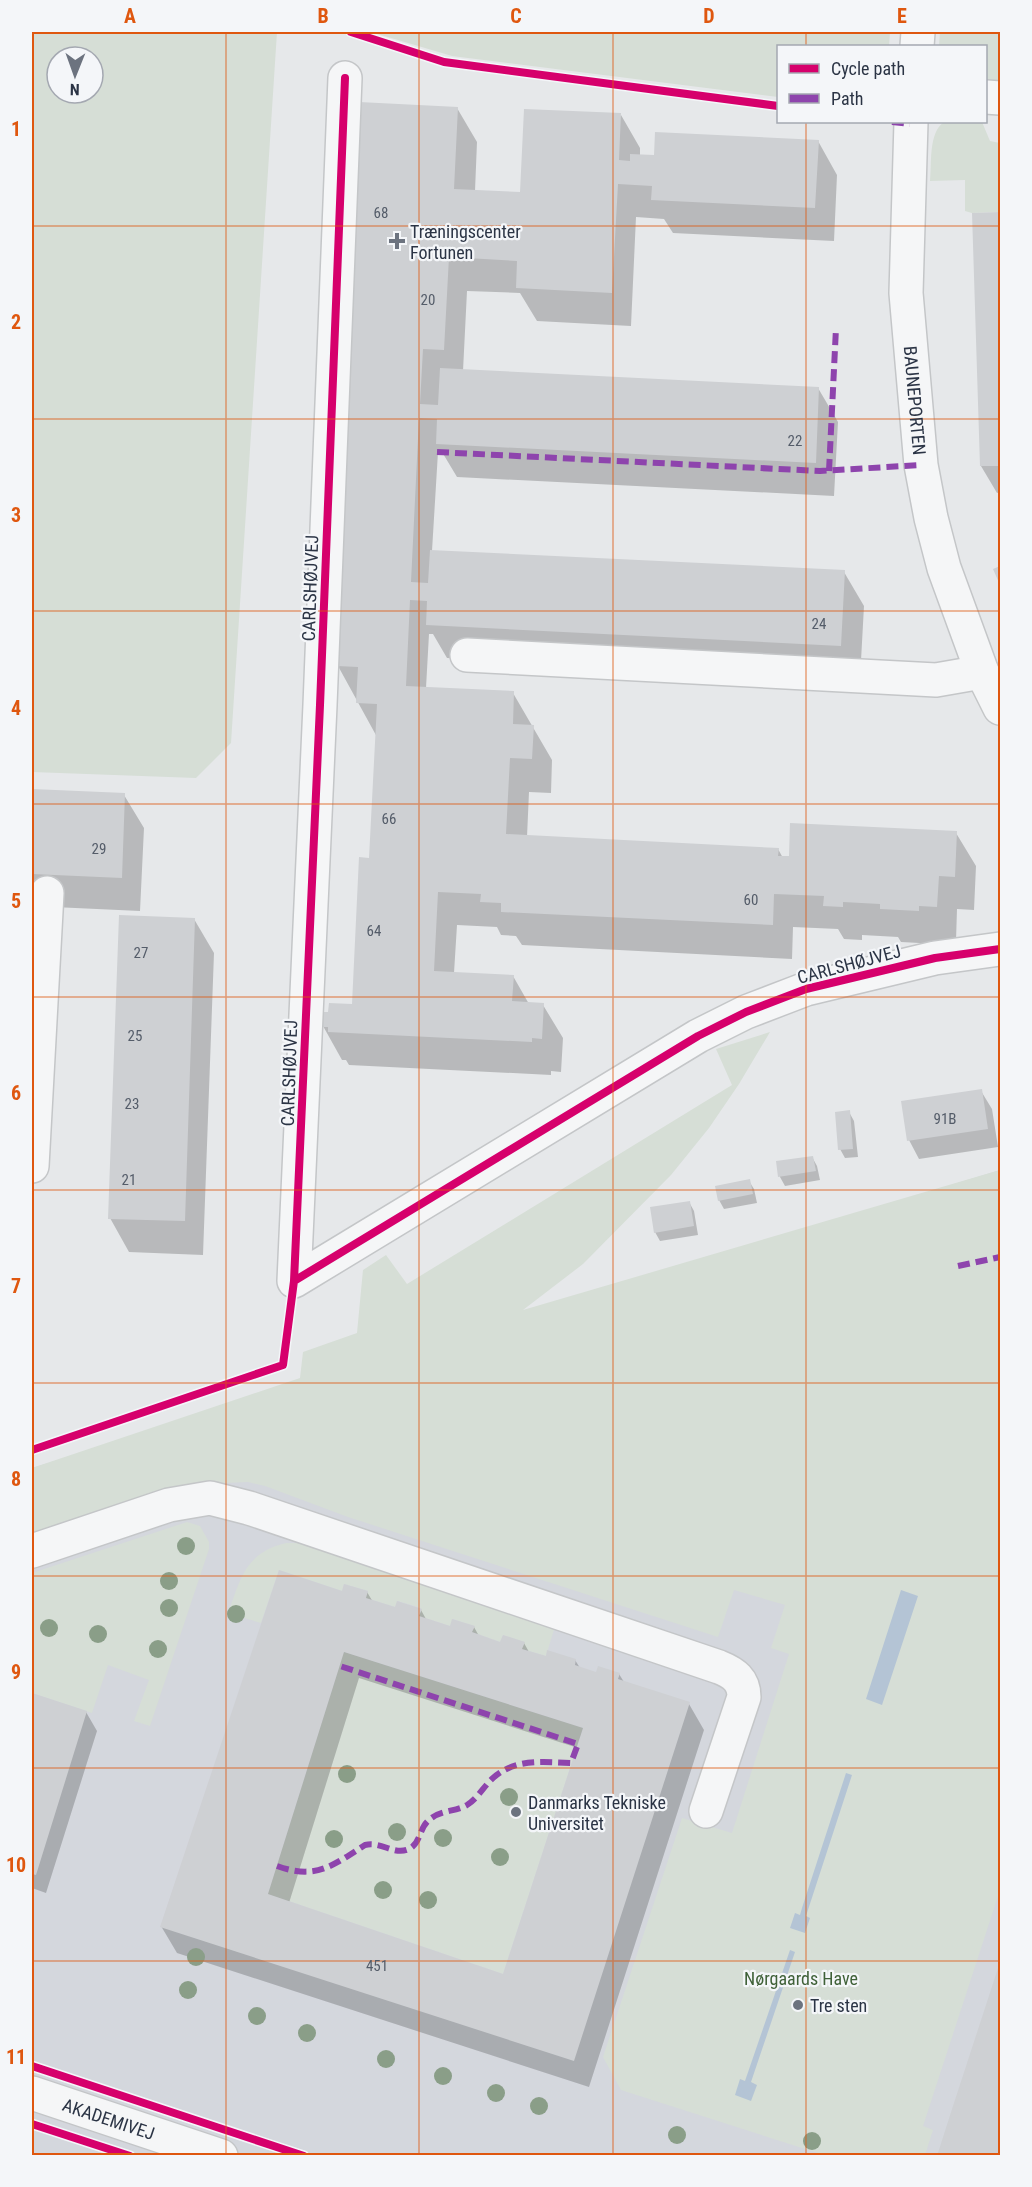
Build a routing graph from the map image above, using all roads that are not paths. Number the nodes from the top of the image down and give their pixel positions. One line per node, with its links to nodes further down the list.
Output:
1 (345, 78): 7 (street, CARLSHØJVEJ)
2 (911, 123): 4 (street, BAUNEPORTEN)
3 (467, 655): 4 (street)
4 (982, 672): 5 (street, BAUNEPORTEN)
5 (1000, 708)
6 (46, 893): 8 (street)
7 (1000, 949)
8 (32, 1166)
9 (32, 1551): 10 (street)
10 (706, 1811)
11 (32, 2093): 12 (street, AKADEMIVEJ)
12 (221, 2156)

